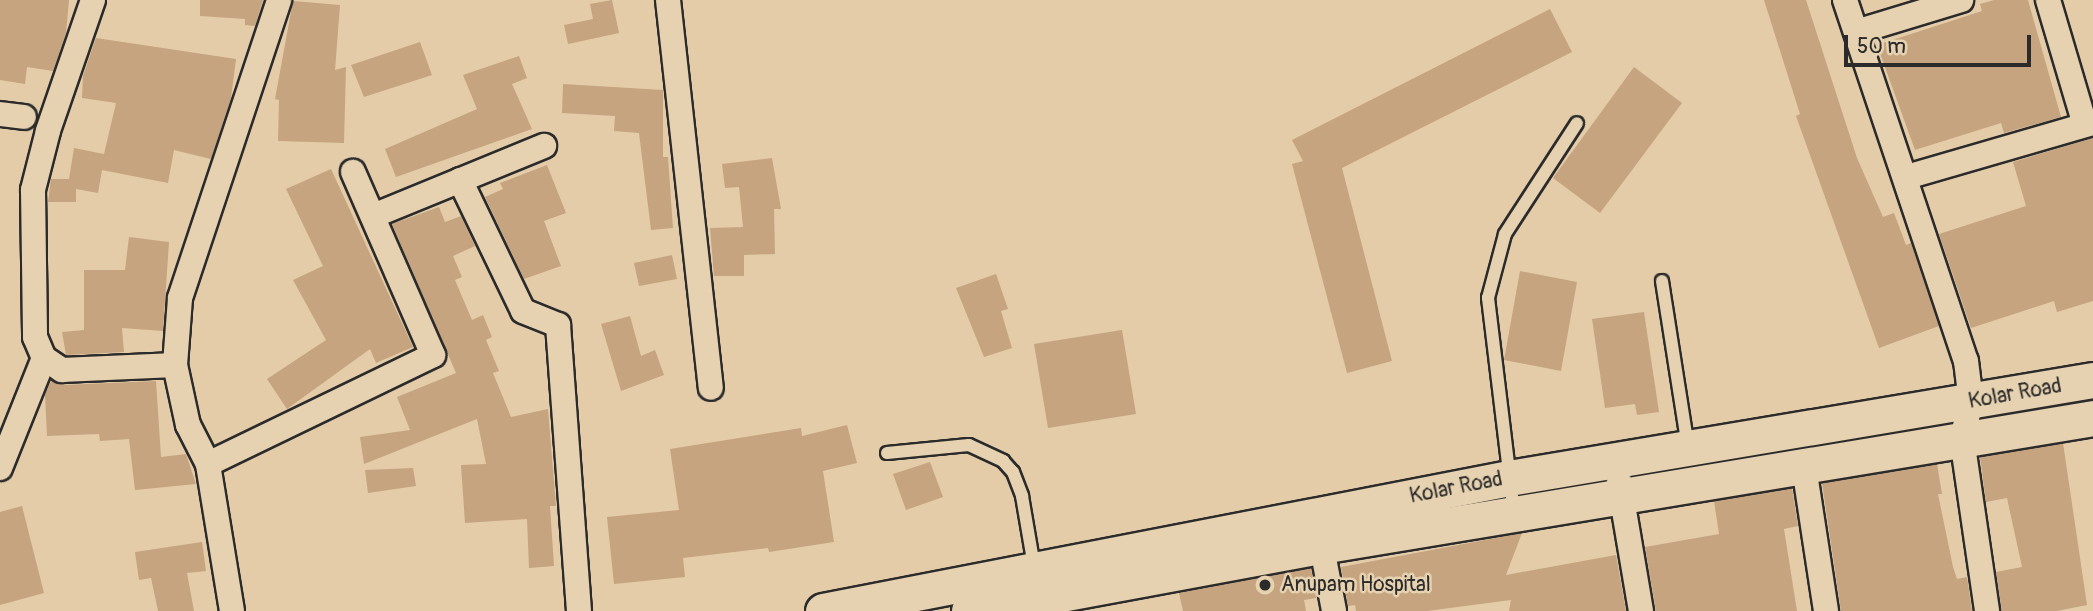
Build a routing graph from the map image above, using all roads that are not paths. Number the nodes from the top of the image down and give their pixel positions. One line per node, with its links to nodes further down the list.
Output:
1 (93, 0): 16 (street)
2 (279, 0): 17 (street)
3 (668, 0): 19 (street)
4 (1845, 0): 7 (street)
5 (1961, 0): 7 (street)
6 (2048, 0): 9 (street)
7 (1856, 32): 12 (street)
8 (1577, 123): 29 (lane)
9 (2089, 124): 12 (street)
10 (544, 146): 13 (street)
11 (353, 172): 14 (street)
12 (1907, 177): 20 (street)
13 (460, 180): 14 (street); 35 (street)
14 (373, 216): 26 (street)
15 (1661, 281): 23 (lane)
16 (44, 358): 17 (street); 28 (street)
17 (176, 365): 26 (street)
18 (2093, 380): 20 (main road, Kolar Road)
19 (711, 388)
20 (1971, 402): 22 (street); 23 (main road, Kolar Road)
21 (2093, 418): 22 (main road, Kolar Road)
22 (1962, 439): 27 (main road, Kolar Road); 41 (street)
23 (1688, 451): 25 (main road, Kolar Road)
24 (887, 453): 33 (lane)
25 (1615, 459): 29 (main road, Kolar Road); 30 (street)
26 (208, 464): 34 (street)
27 (1804, 467): 30 (main road, Kolar Road); 40 (street)
28 (0, 468)
29 (1509, 478): 31 (lane); 32 (main road, Kolar Road)
30 (1622, 495): 31 (main road, Kolar Road); 39 (street)
31 (1514, 513): 32 (main road, Kolar Road)
32 (1318, 530): 33 (main road, Kolar Road); 38 (street)
33 (1037, 585): 36 (main road, Kolar Road); 37 (main road, Kolar Road)
34 (232, 611)
35 (579, 611)
36 (822, 611)
37 (969, 611)
38 (1334, 611)
39 (1641, 611)
40 (1826, 611)
41 (1987, 611)

